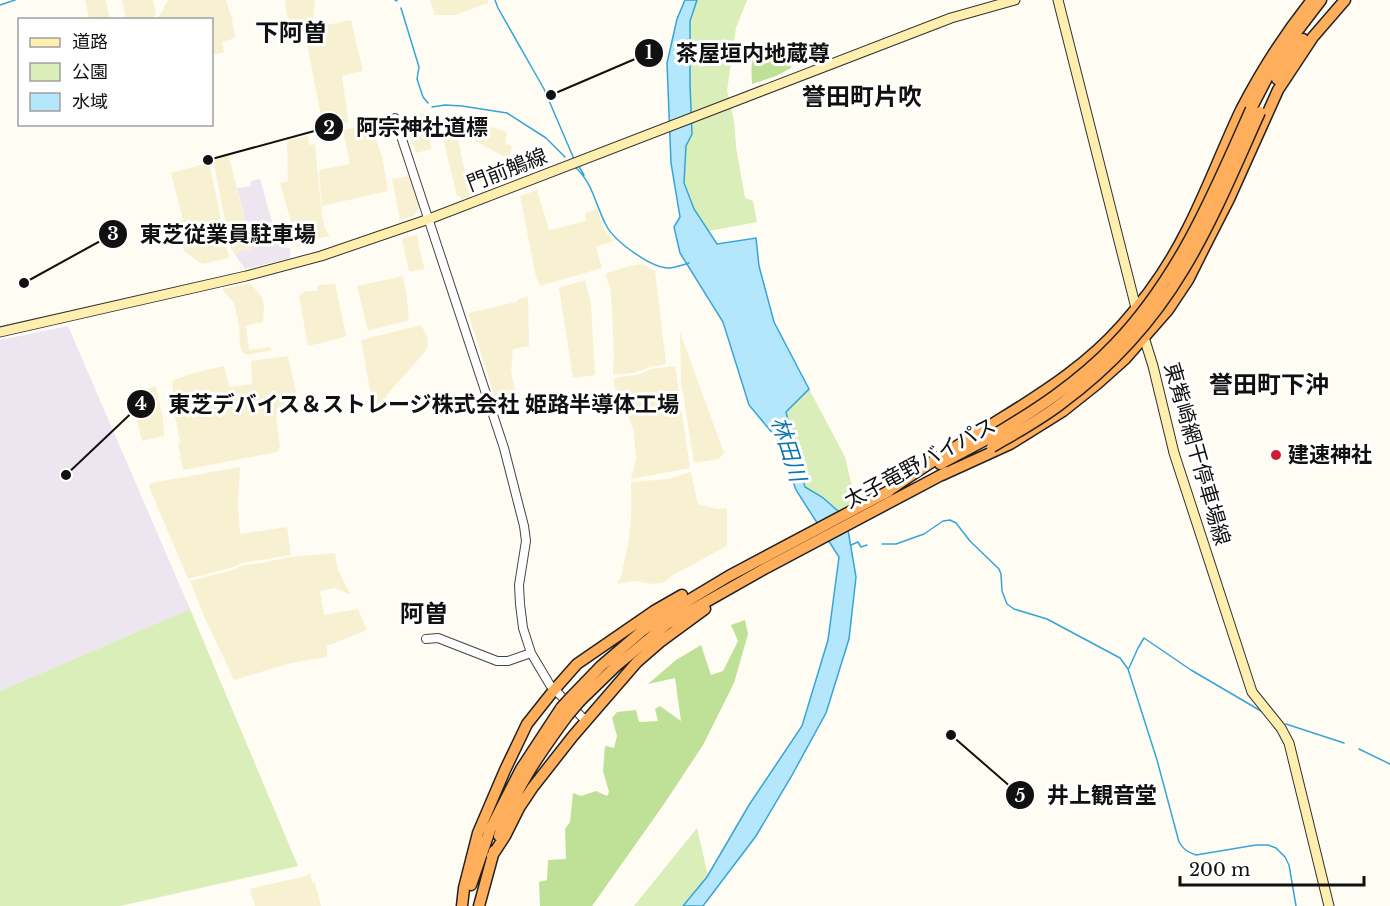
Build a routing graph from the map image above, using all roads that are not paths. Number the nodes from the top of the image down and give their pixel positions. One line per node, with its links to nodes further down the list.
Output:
1 (1015, 0): 10 (main road, 門前鵤線)
2 (1058, 0): 13 (main road, 東觜崎網干停車場線)
3 (1312, 0): 6 (highway)
4 (1321, 0): 6 (highway, 太子竜野バイパス)
5 (1342, 2): 6 (highway, 太子竜野バイパス)
6 (1254, 113): 8 (highway); 9 (highway); 16 (highway, 太子竜野バイパス, bridge)
7 (395, 117): 10 (street)
8 (1217, 163): 9 (highway); 12 (highway)
9 (1231, 194): 11 (highway)
10 (429, 219): 14 (main road, 門前鵤線); 21 (street)
11 (1215, 226): 12 (highway); 15 (highway)
12 (1185, 234): 13 (highway)
13 (1136, 308): 15 (main road, 東觜崎網干停車場線); 16 (highway)
14 (0, 332)
15 (1144, 337): 16 (highway); 30 (main road, 東觜崎網干停車場線)
16 (989, 442): 17 (highway, 太子竜野バイパス); 17 (highway, 太子竜野バイパス)
17 (866, 509): 18 (highway, 太子竜野バイパス)
18 (764, 563): 19 (highway, 太子竜野バイパス); 23 (highway, 太子竜野バイパス); 25 (highway)
19 (729, 576): 22 (highway); 23 (highway, 太子竜野バイパス)
20 (426, 639): 21 (street)
21 (531, 653): 22 (street)
22 (554, 690): 25 (street); 27 (highway)
23 (577, 698): 24 (highway, 太子竜野バイパス, bridge)
24 (565, 712): 26 (highway, 太子竜野バイパス); 28 (highway, 太子竜野バイパス)
25 (586, 722): 26 (highway)
26 (492, 856): 29 (highway, 太子竜野バイパス)
27 (462, 906)
28 (466, 906)
29 (479, 906)
30 (1329, 906)

